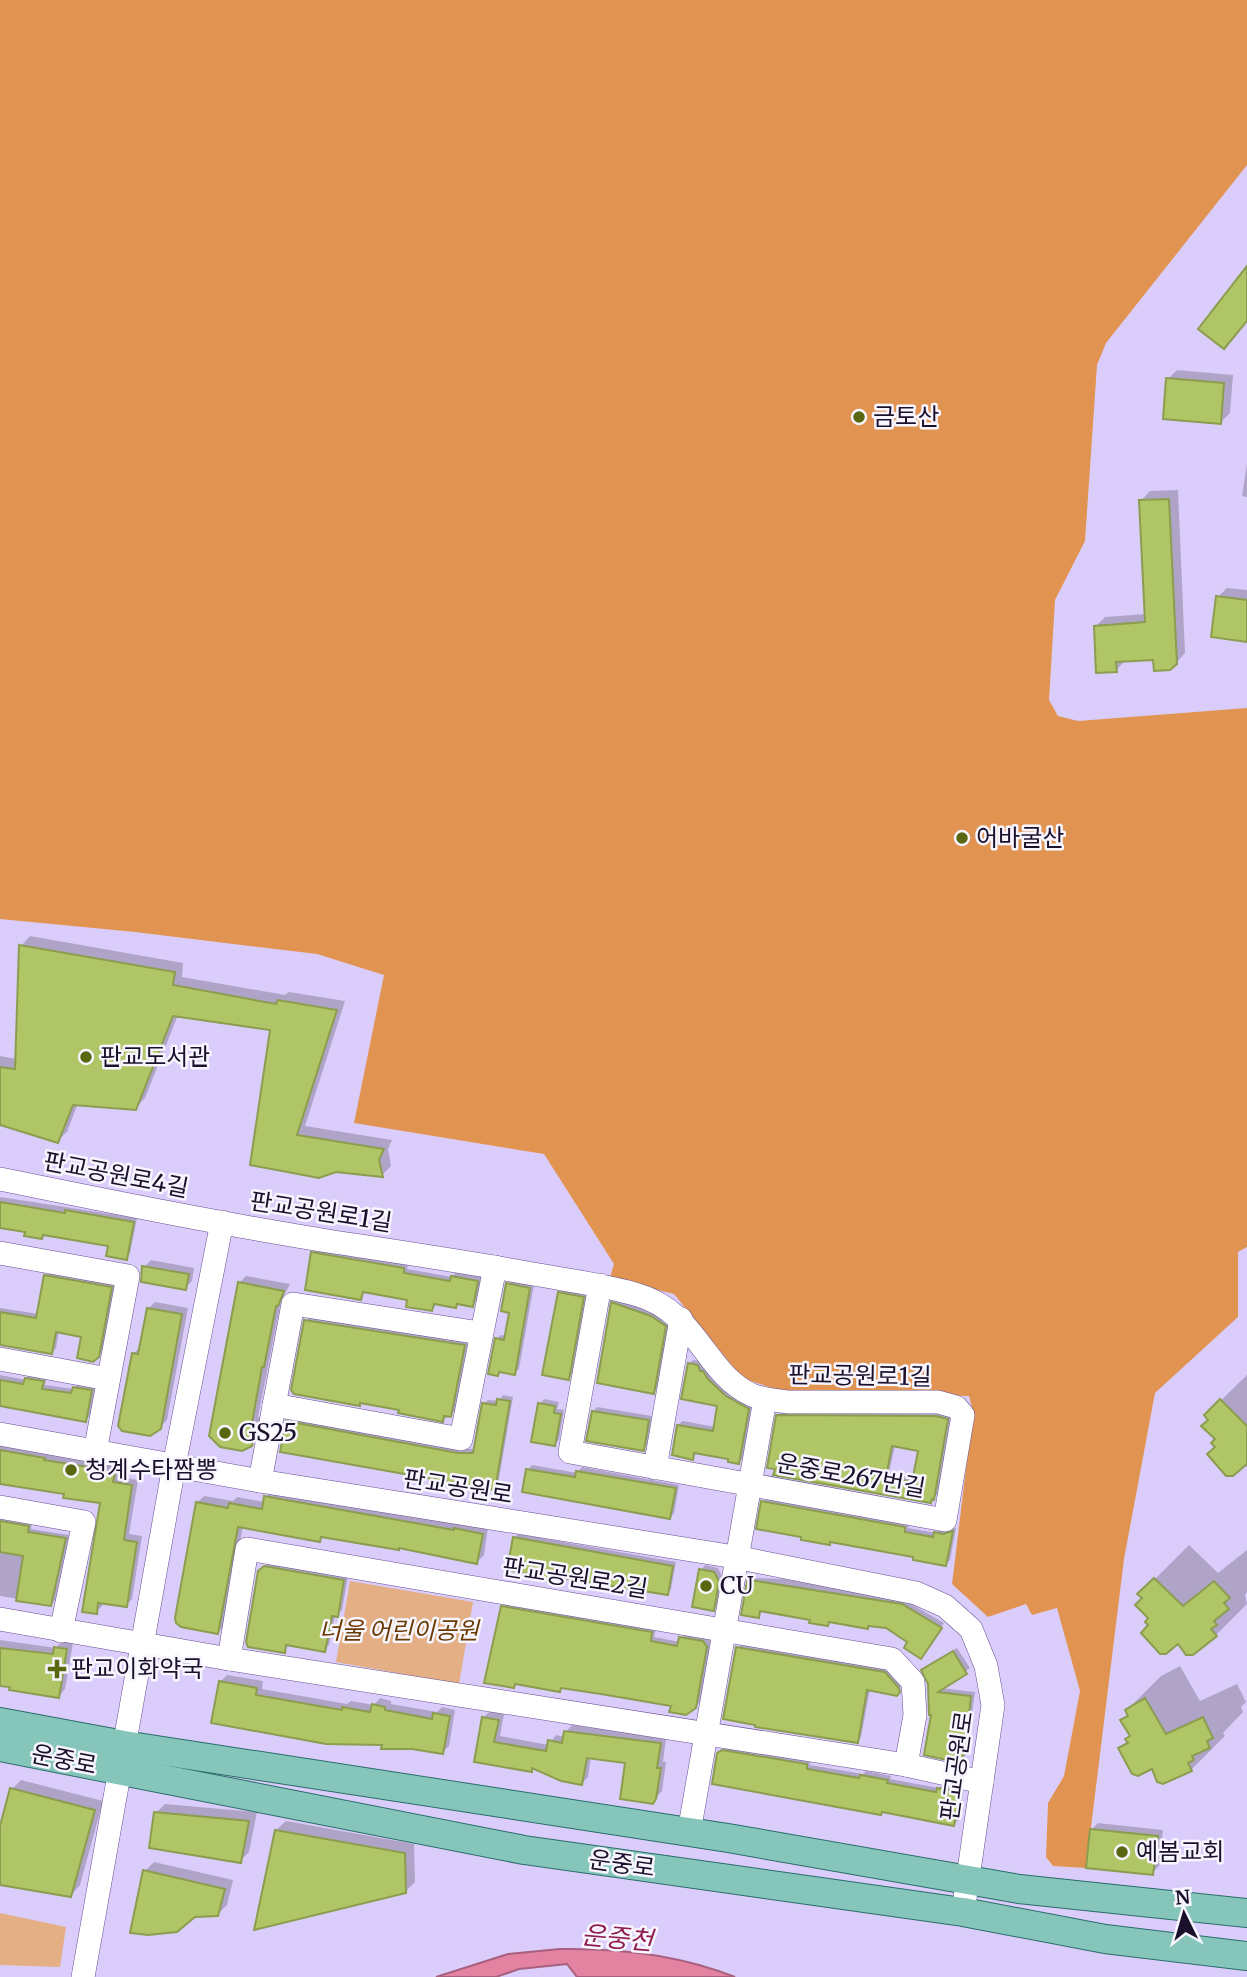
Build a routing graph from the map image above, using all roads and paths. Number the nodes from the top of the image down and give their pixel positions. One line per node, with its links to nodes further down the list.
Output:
1 (0, 1179): 2 (street, 판교공원로4길)
2 (222, 1222): 4 (street, 판교공원로1길); 14 (street)
3 (0, 1253): 9 (street)
4 (495, 1267): 5 (street, 판교공원로1길); 7 (street)
5 (600, 1285): 6 (street, 판교공원로1길); 15 (street)
6 (681, 1319): 10 (street, 판교공원로1길); 15 (street)
7 (480, 1333): 11 (street); 11 (street)
8 (0, 1359): 9 (street)
9 (108, 1379): 13 (street)
10 (765, 1399): 17 (street); 19 (street, 판교공원로1길)
11 (274, 1405): 16 (street)
12 (0, 1434): 13 (street, 판교공원로)
13 (95, 1452): 14 (street, 판교공원로)
14 (174, 1465): 16 (street, 판교공원로); 24 (street)
15 (655, 1468): 17 (street)
16 (260, 1481): 20 (street, 판교공원로)
17 (748, 1485): 19 (street, 운중로267번길); 20 (street)
18 (0, 1507): 23 (street)
19 (945, 1520)
20 (735, 1557): 22 (street); 31 (street, 판교공원로)
21 (0, 1619): 23 (street)
22 (723, 1629): 25 (street, 판교공원로2길); 27 (street); 30 (street, 판교공원로2길)
23 (61, 1631): 24 (street)
24 (142, 1644): 25 (street); 29 (street)
25 (229, 1659): 27 (street)
26 (0, 1721): 29 (main road, 운중로)
27 (705, 1735): 30 (street); 32 (street)
28 (0, 1747): 29 (main road, 운중로)
29 (122, 1758): 32 (main road, 운중로); 34 (main road, 운중로); 37 (street)
30 (906, 1765): 31 (street)
31 (982, 1782): 33 (street, 판교공원로)
32 (689, 1832): 33 (main road, 운중로)
33 (968, 1880): 34 (street, 판교공원로); 35 (main road, 운중로)
34 (963, 1912): 36 (main road, 운중로)
35 (1247, 1913)
36 (1247, 1956)
37 (84, 1972)

